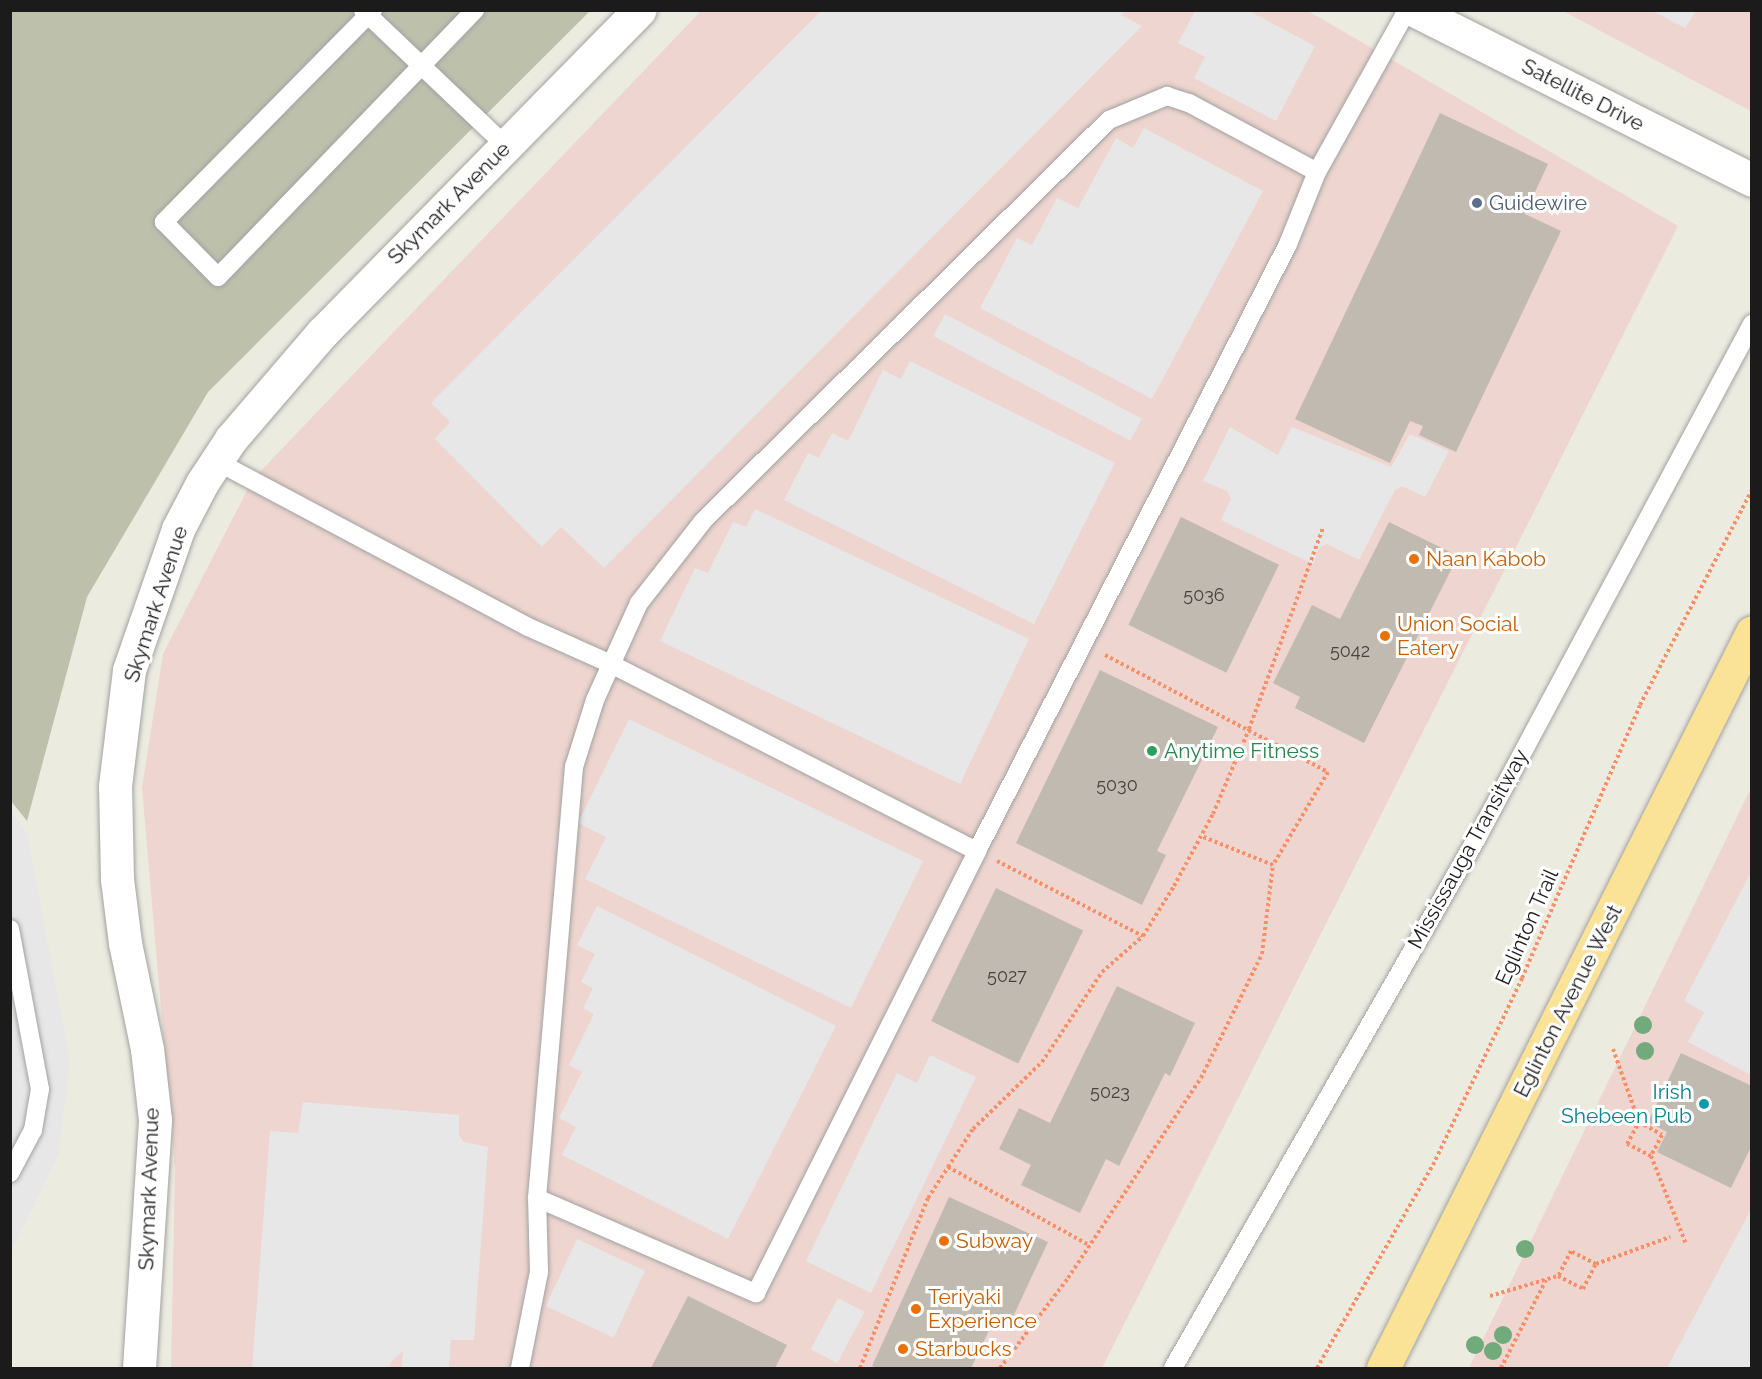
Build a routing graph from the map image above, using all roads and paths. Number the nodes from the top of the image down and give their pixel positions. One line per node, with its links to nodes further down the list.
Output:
1 (474, 10): 6 (lane)
2 (639, 10): 7 (street, Skymark Avenue)
3 (1407, 10): 8 (lane)
4 (1414, 10): 9 (street, Satellite Drive)
5 (368, 12): 6 (lane); 6 (lane)
6 (420, 64): 7 (lane)
7 (506, 146): 11 (street, Skymark Avenue)
8 (1317, 172): 15 (lane); 16 (lane)
9 (1752, 180)
10 (1752, 324): 40 (lane, Mississauga Transitway)
11 (216, 461): 16 (lane); 36 (street, Skymark Avenue)
12 (1752, 490): 41 (path, Eglinton Trail)
13 (1323, 528): 17 (path)
14 (1752, 632): 42 (main road, Eglinton Avenue West)
15 (1083, 643): 17 (path); 19 (lane)
16 (610, 664): 19 (lane); 28 (lane)
17 (1249, 729): 18 (path); 20 (path)
18 (1201, 836): 20 (path); 22 (path)
19 (977, 850): 22 (path); 28 (lane)
20 (1273, 865): 30 (path)
21 (10, 929): 27 (lane)
22 (1143, 936): 26 (path)
23 (1613, 1049): 24 (path)
24 (1639, 1122): 25 (path); 25 (path)
25 (1651, 1156): 31 (path)
26 (948, 1167): 30 (path); 38 (path)
27 (10, 1173)
28 (537, 1198): 37 (lane)
29 (1670, 1237): 32 (path)
30 (1089, 1245): 39 (path)
31 (1686, 1245)
32 (1596, 1264): 33 (path); 33 (path)
33 (1558, 1276): 34 (path)
34 (1546, 1279): 35 (path); 43 (path)
35 (1490, 1296)
36 (140, 1368)
37 (520, 1368)
38 (860, 1368)
39 (1000, 1368)
40 (1173, 1368)
41 (1317, 1368)
42 (1383, 1368)
43 (1501, 1368)

